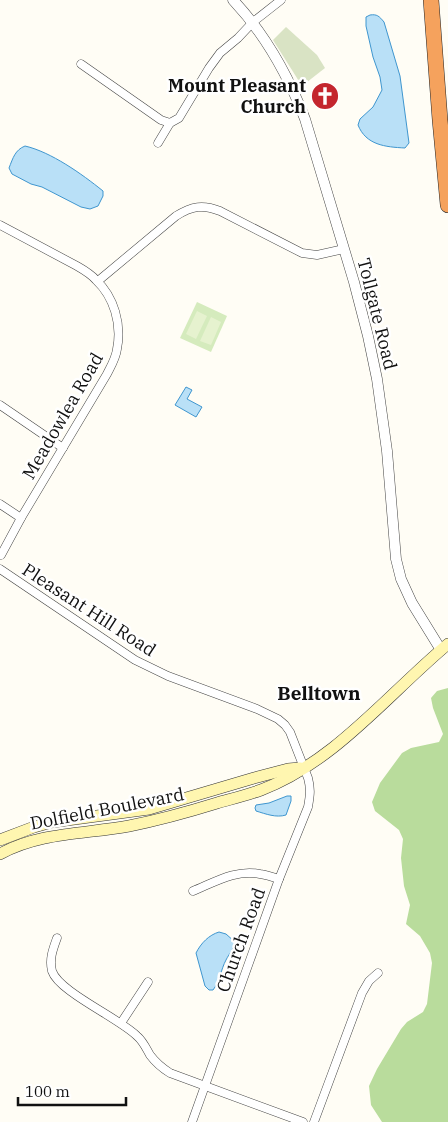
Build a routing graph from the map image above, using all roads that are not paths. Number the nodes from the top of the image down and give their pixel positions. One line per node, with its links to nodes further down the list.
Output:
1 (233, 0): 4 (street, Tollgate Road)
2 (281, 0): 4 (street)
3 (431, 0): 8 (highway)
4 (253, 22): 6 (street); 10 (street, Tollgate Road)
5 (82, 64): 6 (street)
6 (170, 123): 7 (street)
7 (158, 143)
8 (448, 205)
9 (0, 225): 11 (street, Meadowlea Road)
10 (344, 249): 11 (street); 18 (street, Tollgate Road)
11 (98, 280): 13 (street, Meadowlea Road)
12 (0, 405): 13 (street)
13 (63, 448): 15 (street, Meadowlea Road)
14 (0, 504): 15 (street)
15 (21, 518): 16 (street, Meadowlea Road)
16 (0, 556)
17 (0, 569): 19 (street, Pleasant Hill Road)
18 (444, 647): 19 (main road, Dolfield Boulevard)
19 (304, 768): 20 (main road, Dolfield Boulevard); 21 (main road, Dolfield Boulevard); 22 (street, Church Road)
20 (0, 840)
21 (0, 854)
22 (279, 879): 23 (street); 28 (street, Church Road)
23 (193, 891)
24 (57, 938): 27 (street)
25 (378, 973): 31 (street)
26 (148, 982): 27 (street)
27 (121, 1023): 28 (street)
28 (205, 1086): 29 (street, Church Road); 30 (street)
29 (192, 1122)
30 (303, 1122)
31 (314, 1122)

